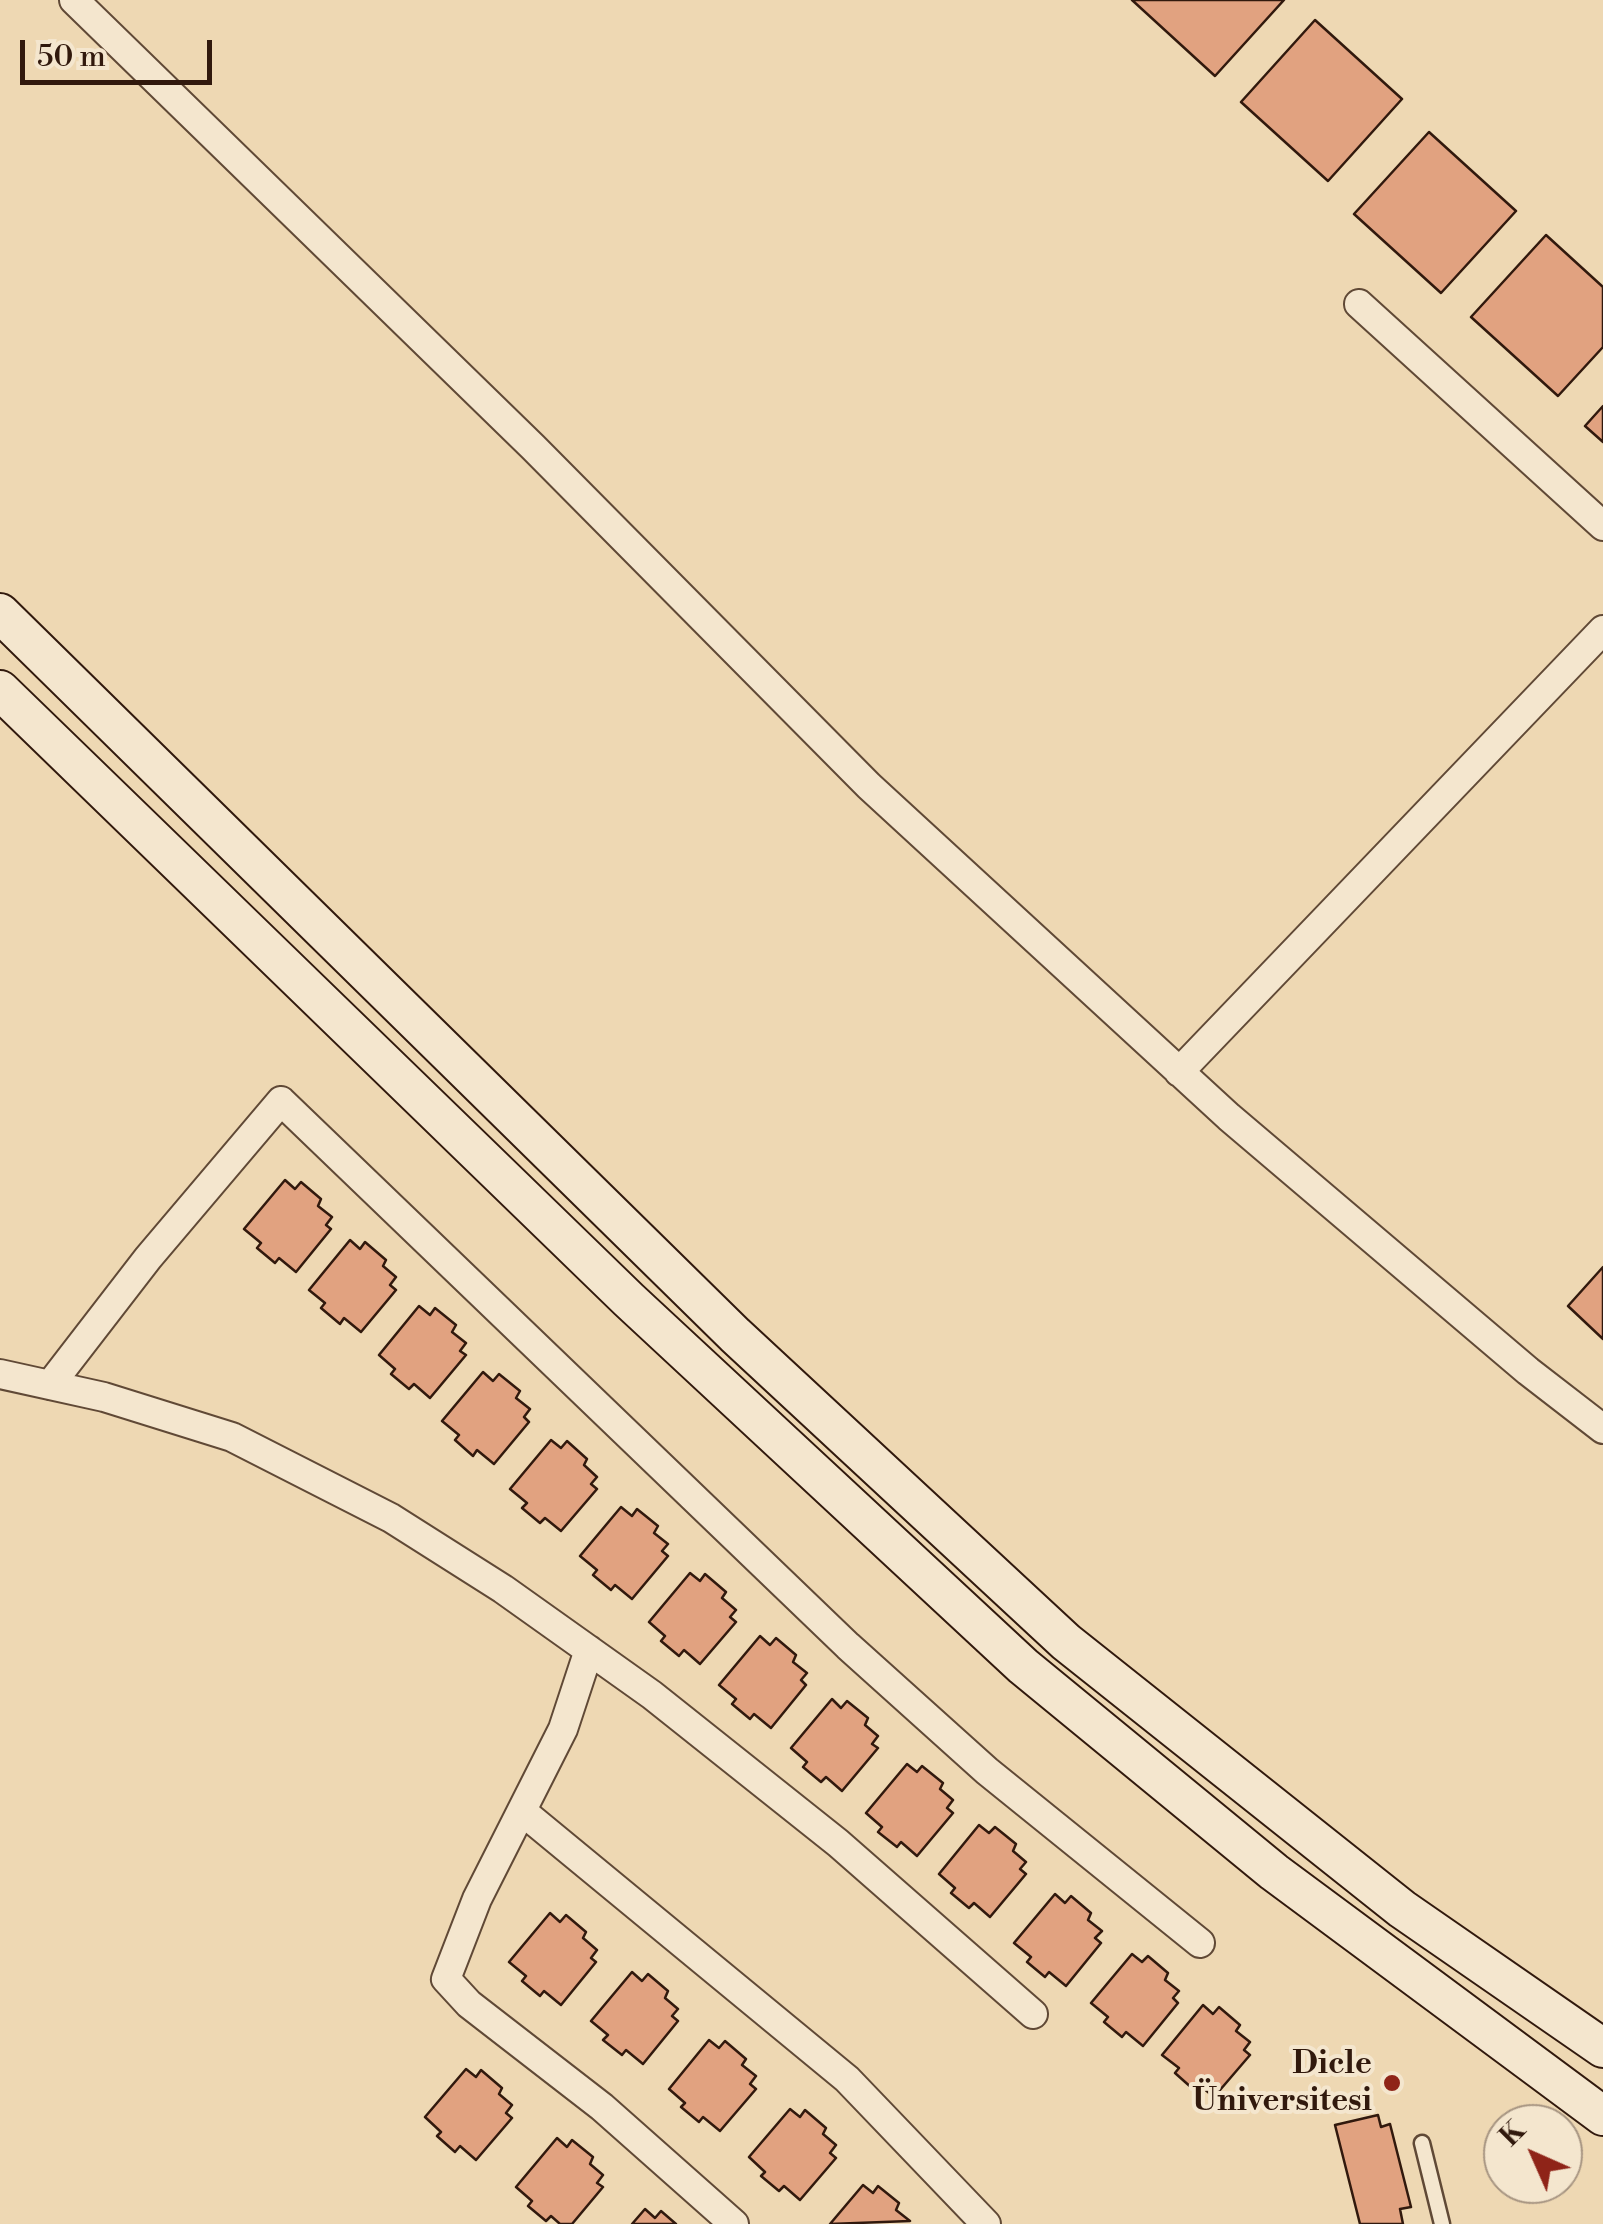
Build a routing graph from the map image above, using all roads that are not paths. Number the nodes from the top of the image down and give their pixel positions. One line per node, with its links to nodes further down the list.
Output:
1 (74, 0): 7 (street)
2 (1358, 304): 3 (street)
3 (1603, 526)
4 (0, 613): 15 (street)
5 (1603, 630): 7 (street)
6 (0, 690): 16 (street)
7 (1179, 1072): 10 (street)
8 (0, 1374): 9 (street)
9 (50, 1385): 11 (street); 13 (street)
10 (1603, 1428)
11 (589, 1650): 12 (street); 14 (street)
12 (523, 1812): 18 (street); 19 (street)
13 (1200, 1943)
14 (1032, 2014)
15 (1603, 2048)
16 (1603, 2116)
17 (1422, 2143): 20 (lane)
18 (734, 2224)
19 (986, 2224)
20 (1442, 2224)

